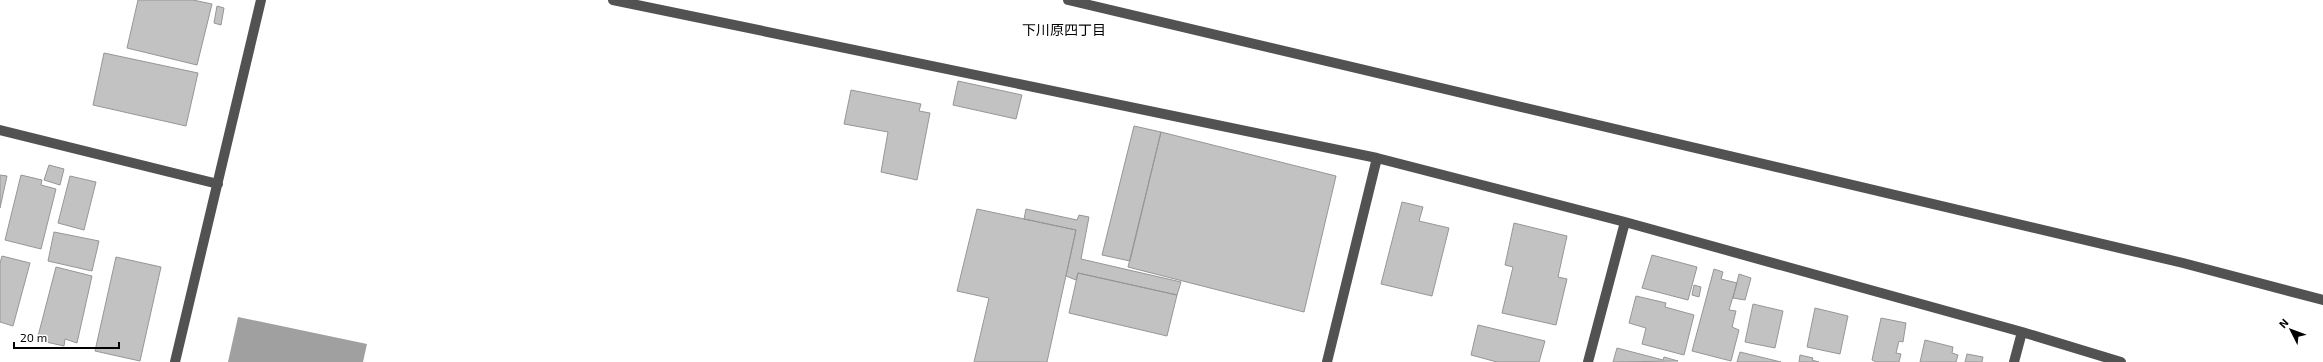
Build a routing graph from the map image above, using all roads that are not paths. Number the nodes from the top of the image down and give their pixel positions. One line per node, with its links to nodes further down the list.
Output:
1 (261, 0): 6 (street)
2 (613, 0): 5 (street)
3 (1068, 0): 8 (street)
4 (0, 130): 6 (street)
5 (1377, 158): 7 (street); 11 (street)
6 (218, 184): 10 (street)
7 (1625, 222): 9 (street); 12 (street)
8 (2323, 300)
9 (2022, 332): 13 (street); 14 (street)
10 (175, 362)
11 (1327, 362)
12 (1588, 362)
13 (2014, 362)
14 (2121, 362)

